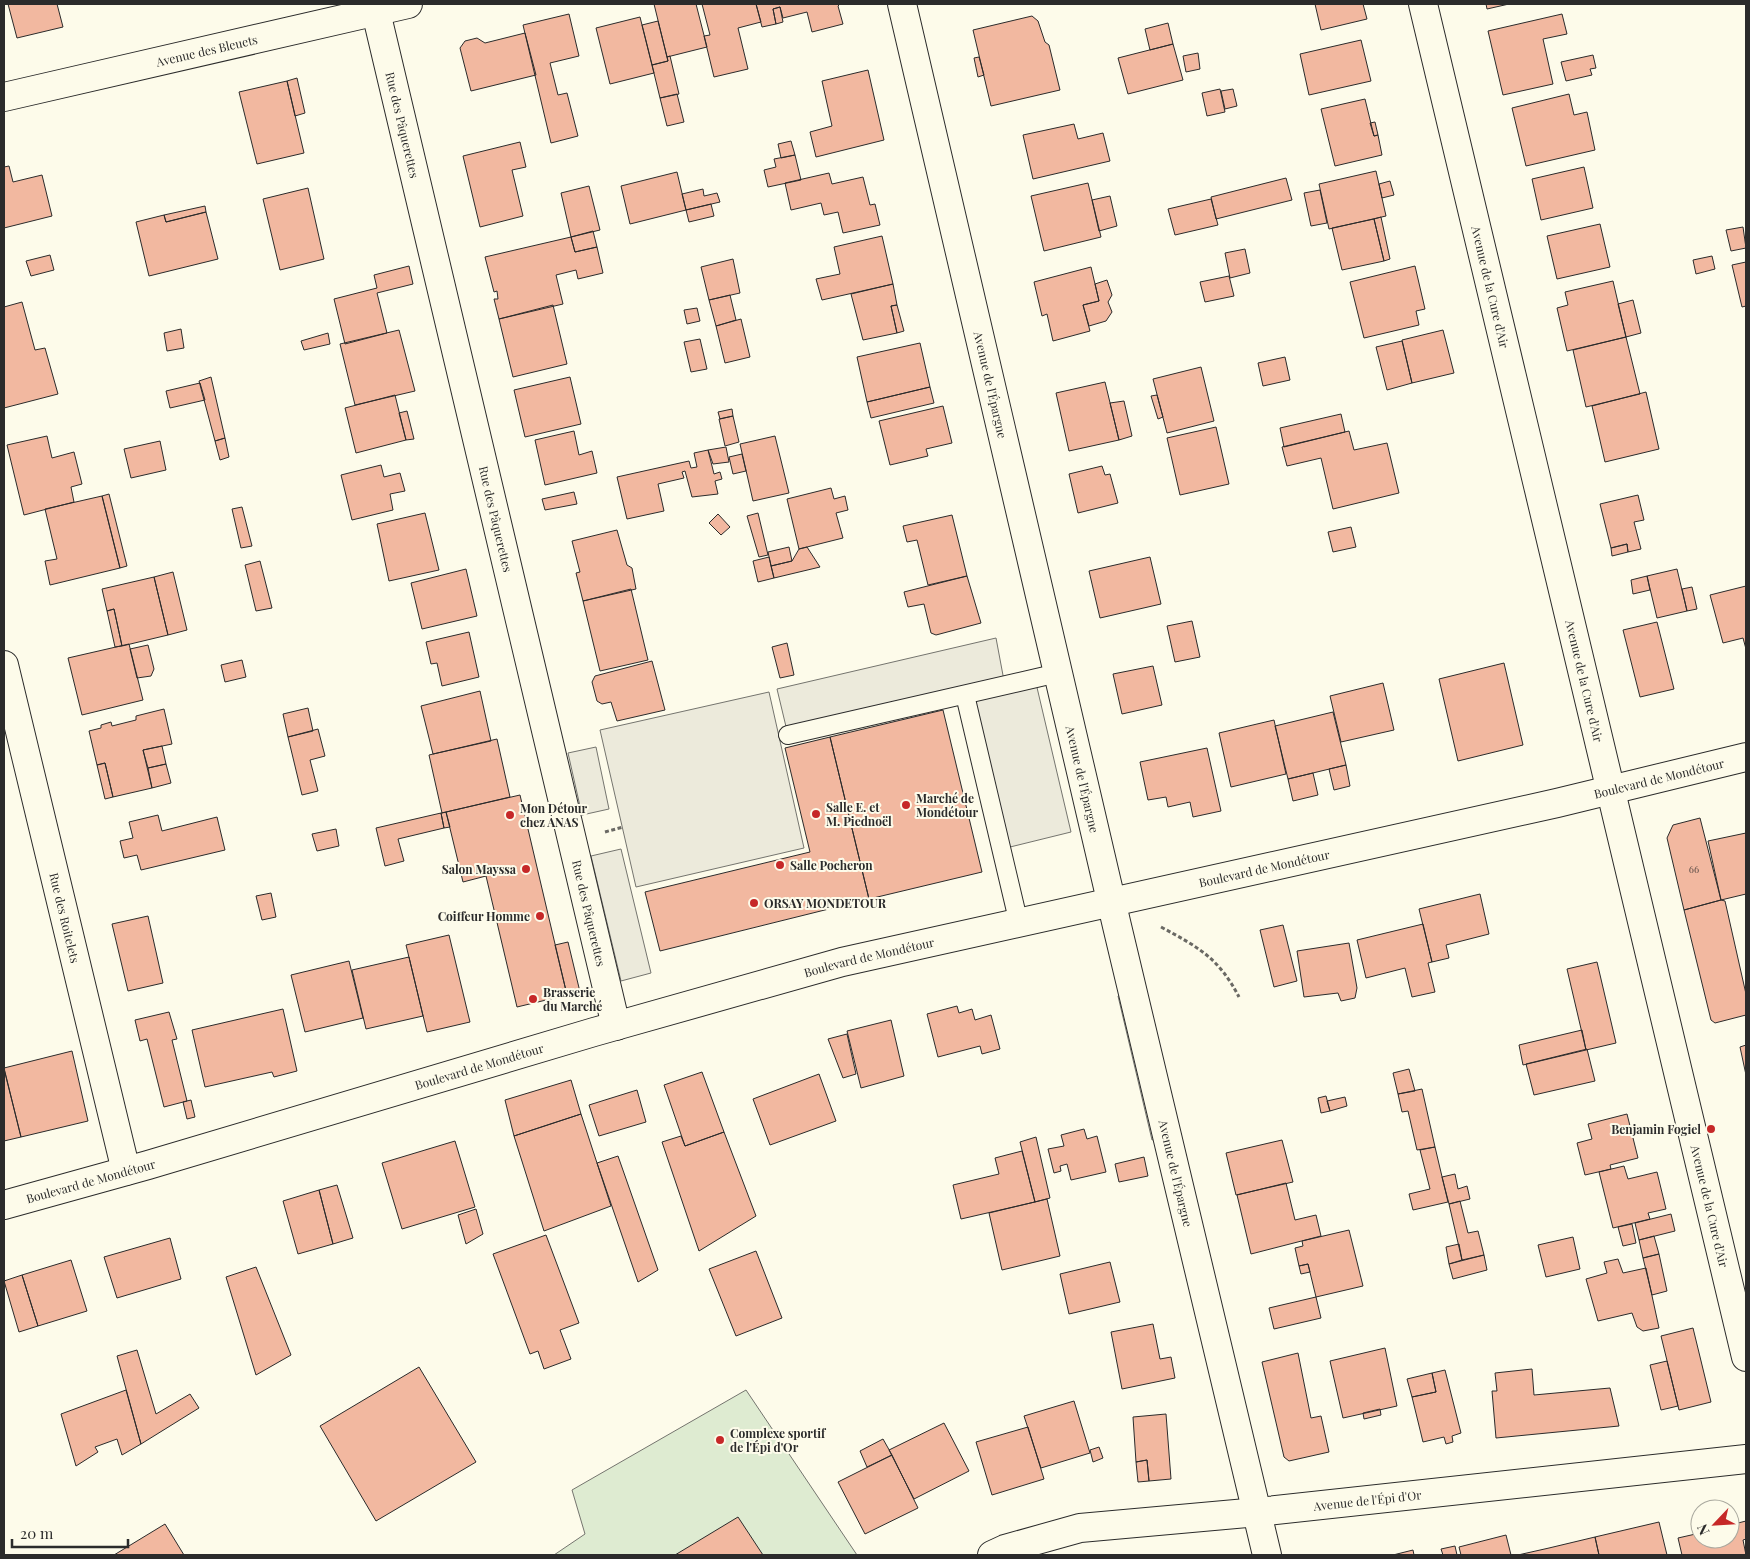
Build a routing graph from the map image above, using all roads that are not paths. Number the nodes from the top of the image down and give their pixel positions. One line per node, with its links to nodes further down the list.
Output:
1 (408, 4): 4 (street, Avenue des Bleuets)
2 (902, 4): 7 (street, Avenue de l'Épargne)
3 (1423, 4): 11 (street, Avenue de la Cure d'Air)
4 (376, 12): 5 (street, Avenue des Bleuets); 14 (street, Rue des Pâquerettes)
5 (4, 97)
6 (4, 665): 15 (street, Rue des Roitelets)
7 (1058, 673): 8 (lane); 12 (street, Avenue de l'Épargne)
8 (965, 695): 9 (lane); 13 (lane)
9 (788, 735)
10 (1746, 757): 11 (street, Boulevard de Mondétour)
11 (1611, 790): 12 (street, Boulevard de Mondétour); 17 (street, Avenue de la Cure d'Air)
12 (1112, 902): 13 (street, Boulevard de Mondétour); 19 (street, Avenue de l'Épargne)
13 (1019, 924): 14 (street, Boulevard de Mondétour)
14 (616, 1026): 15 (street, Boulevard de Mondétour)
15 (126, 1171): 16 (street, Boulevard de Mondétour)
16 (4, 1205)
17 (1746, 1358)
18 (1746, 1459): 19 (street, Avenue de l'Épi d'Or)
19 (1258, 1512): 20 (street, Avenue de l'Épi d'Or); 21 (street, Avenue de l'Épargne)
20 (992, 1555)
21 (1267, 1555)

